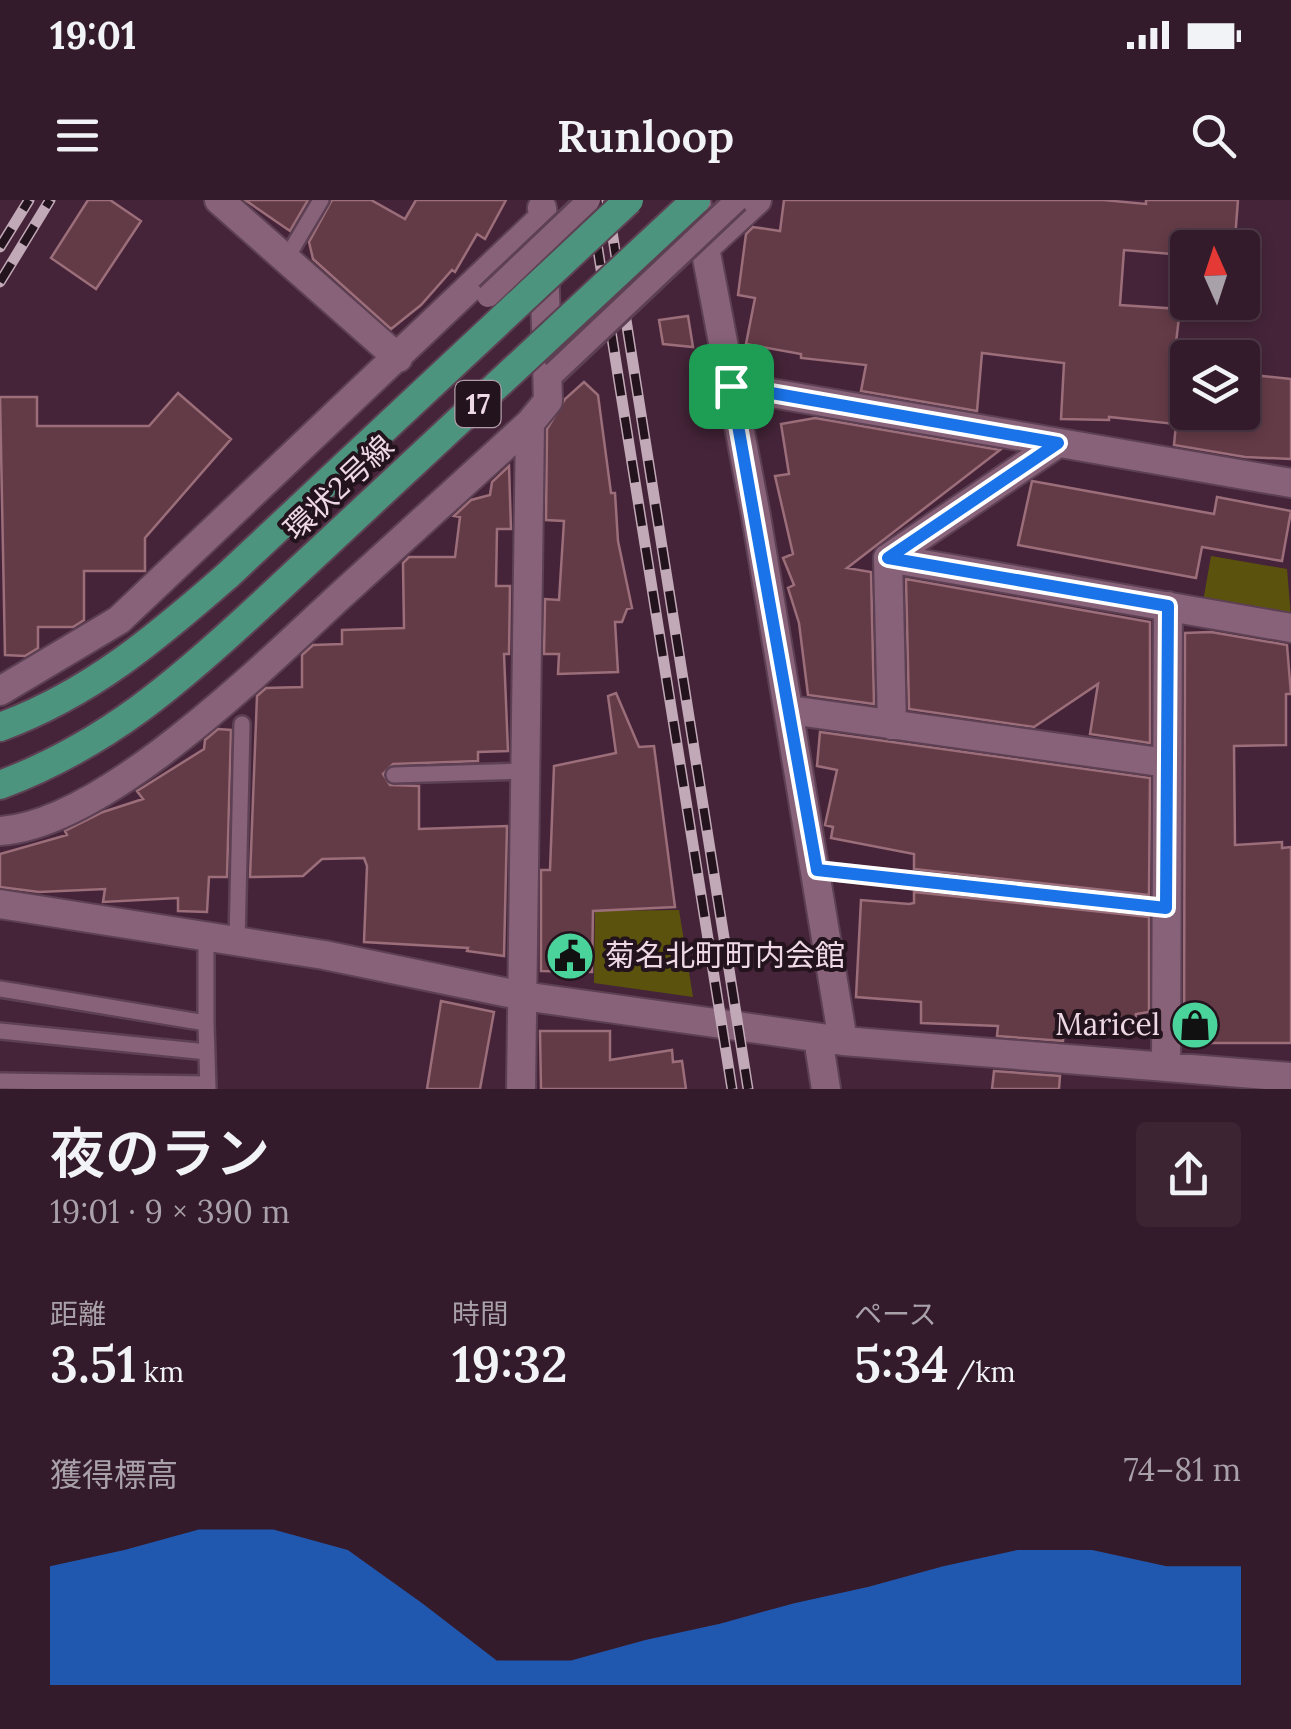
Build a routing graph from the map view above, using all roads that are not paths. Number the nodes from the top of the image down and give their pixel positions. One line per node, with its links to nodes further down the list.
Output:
1 (219, 200): 10 (street)
2 (321, 200): 10 (lane)
3 (588, 200): 11 (street, bridge)
4 (629, 200): 25 (main road, 環状2号線 / 17, bridge)
5 (696, 200): 9 (street); 29 (main road, 環状2号線 / 17, bridge)
6 (737, 200): 13 (street, bridge)
7 (757, 200): 9 (street)
8 (542, 209): 12 (street); 15 (street)
9 (705, 248): 14 (street)
10 (286, 260): 12 (street)
11 (488, 296)
12 (398, 358): 21 (street)
13 (554, 373)
14 (731, 386): 16 (street); 22 (street)
15 (530, 423): 27 (street); 30 (street)
16 (1058, 443): 17 (street); 18 (street)
17 (1291, 483)
18 (888, 558): 19 (street); 24 (street)
19 (1168, 606): 20 (street); 26 (street)
20 (1291, 628)
21 (0, 691)
22 (790, 710): 24 (street); 31 (street)
23 (242, 724): 35 (lane)
24 (892, 724): 26 (street)
25 (0, 727)
26 (1167, 763): 33 (street)
27 (526, 772): 28 (lane); 37 (street)
28 (394, 775)
29 (0, 785)
30 (0, 830)
31 (817, 870): 33 (lane); 40 (street)
32 (0, 904): 34 (street)
33 (1166, 908): 42 (street)
34 (206, 936): 35 (street); 38 (lane)
35 (237, 940): 37 (street)
36 (0, 989): 38 (lane)
37 (523, 996): 40 (street); 48 (street)
38 (206, 1023): 41 (lane)
39 (0, 1031): 41 (lane)
40 (831, 1039): 42 (street); 49 (street)
41 (207, 1052): 47 (lane)
42 (1166, 1066): 43 (street)
43 (1291, 1076)
44 (0, 1081): 45 (lane)
45 (57, 1086): 46 (lane)
46 (98, 1086): 47 (lane)
47 (208, 1087)
48 (521, 1089)
49 (826, 1089)

